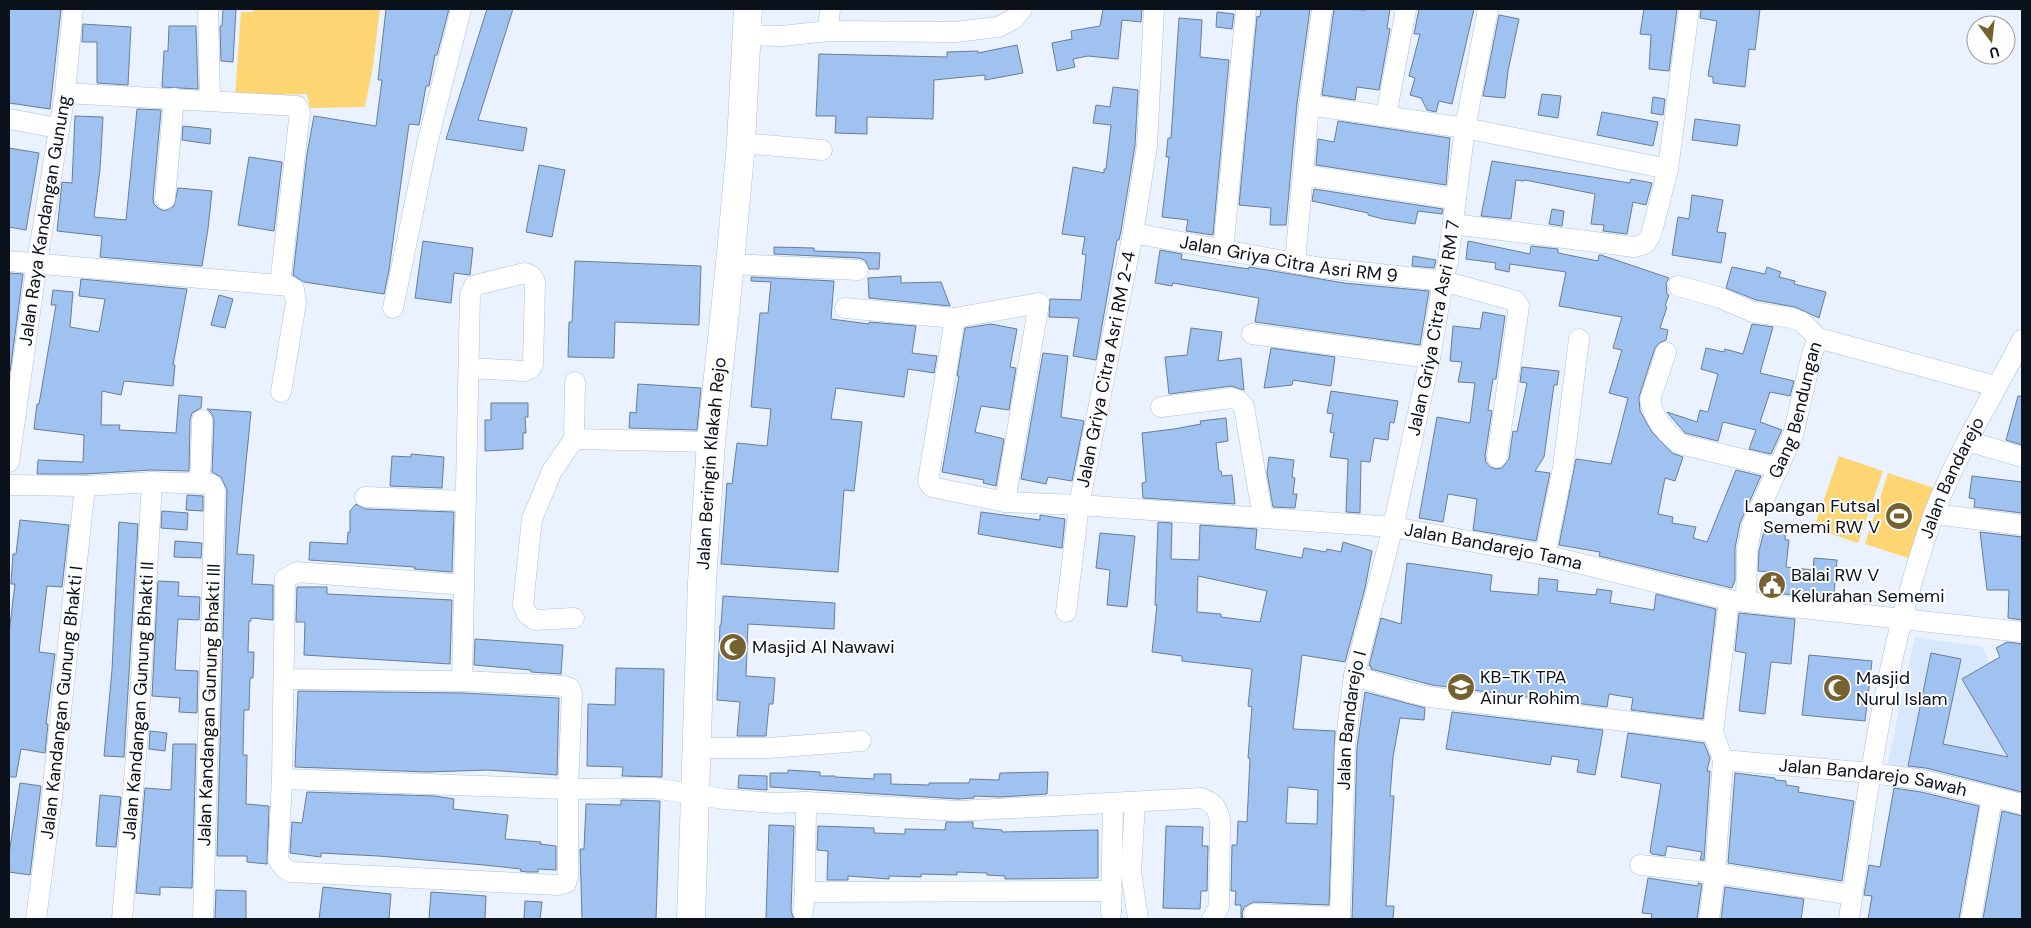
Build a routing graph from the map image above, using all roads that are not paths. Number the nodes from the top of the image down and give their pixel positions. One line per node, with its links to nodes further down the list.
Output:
1 (73, 9): 14 (street, Jalan Raya Kandangan Gunung)
2 (208, 9): 16 (street)
3 (461, 9): 39 (street)
4 (830, 9): 13 (street)
5 (1022, 9): 13 (street)
6 (1154, 9): 29 (street, Jalan Griya Citra Asri RM 2-4)
7 (1246, 9): 30 (street)
8 (1322, 9): 17 (street)
9 (1406, 9): 18 (street)
10 (1488, 9): 21 (street, Jalan Griya Citra Asri RM 7)
11 (1689, 9): 24 (street)
12 (747, 22): 13 (street); 22 (street, Jalan Beringin Klakah Rejo)
13 (828, 31)
14 (65, 93): 15 (street); 20 (street, Jalan Raya Kandangan Gunung)
15 (174, 98): 16 (street); 26 (street)
16 (210, 99): 37 (street)
17 (1309, 105): 18 (street); 25 (street)
18 (1386, 116): 21 (street)
19 (9, 120): 20 (street)
20 (58, 128): 32 (street, Jalan Raya Kandangan Gunung)
21 (1465, 128): 24 (street); 27 (street, Jalan Griya Citra Asri RM 7)
22 (741, 143): 23 (street); 34 (street, Jalan Beringin Klakah Rejo)
23 (822, 150)
24 (1668, 170): 28 (street)
25 (1303, 175): 27 (street); 33 (street)
26 (164, 199)
27 (1456, 199): 28 (street, Jalan Griya Citra Asri RM 7)
28 (1453, 224): 36 (street, Jalan Griya Citra Asri RM 7)
29 (1133, 233): 30 (street, Jalan Griya Citra Asri RM 9); 70 (street, Jalan Griya Citra Asri RM 2-4)
30 (1223, 251): 33 (street, Jalan Griya Citra Asri RM 9)
31 (9, 261): 32 (street)
32 (37, 262): 37 (street); 54 (street, Jalan Raya Kandangan Gunung)
33 (1295, 263): 36 (street, Jalan Griya Citra Asri RM 9)
34 (730, 264): 35 (street); 58 (street, Jalan Beringin Klakah Rejo)
35 (858, 270)
36 (1443, 281): 47 (street, Jalan Griya Citra Asri RM 7); 60 (street, Jalan Griya Citra Asri RM 9)
37 (280, 284): 52 (street)
38 (1678, 286): 43 (street)
39 (393, 308)
40 (845, 308): 41 (street)
41 (955, 318): 69 (street, Jalan Bandarejo Tama); 69 (street)
42 (1252, 334): 47 (street)
43 (1818, 338): 51 (street, Gang Bendungan); 62 (street, Gang Bendungan)
44 (1579, 339): 75 (street)
45 (2022, 340): 48 (street, Jalan Bandarejo)
46 (1666, 352): 62 (street)
47 (1430, 358): 74 (street, Jalan Griya Citra Asri RM 7)
48 (2016, 364): 51 (street, Jalan Bandarejo)
49 (469, 368): 49 (street); 68 (street)
50 (575, 382): 56 (street)
51 (1995, 386): 57 (street, Jalan Bandarejo)
52 (281, 392)
53 (1161, 407): 72 (street)
54 (12, 418): 61 (street, Jalan Raya Kandangan Gunung)
55 (202, 420): 66 (street, Jalan Kandangan Gunung Bhakti III)
56 (574, 439): 58 (street); 79 (street)
57 (1967, 441): 59 (street); 71 (street, Jalan Bandarejo)
58 (710, 442): 87 (street, Jalan Beringin Klakah Rejo)
59 (2022, 456)
60 (1497, 457)
61 (9, 462)
62 (1779, 468): 77 (street, Gang Bendungan)
63 (152, 482): 65 (street); 66 (street); 106 (street, Jalan Kandangan Gunung Bhakti II)
64 (9, 485): 65 (street)
65 (85, 486): 105 (street, Jalan Kandangan Gunung Bhakti I)
66 (208, 487): 107 (street, Jalan Kandangan Gunung Bhakti III)
67 (365, 497): 68 (street)
68 (466, 501): 76 (street)
69 (1005, 502): 70 (street, Jalan Bandarejo Tama)
70 (1079, 505): 72 (street, Jalan Bandarejo Tama); 78 (street, Jalan Griya Citra Asri RM 2-4)
71 (1934, 514): 73 (street); 80 (street, Jalan Bandarejo)
72 (1263, 518): 74 (street, Jalan Bandarejo Tama)
73 (2022, 525)
74 (1393, 527): 75 (street, Jalan Bandarejo Tama); 82 (street, Jalan Bandarejo I)
75 (1545, 555): 77 (street, Jalan Bandarejo Tama)
76 (464, 585): 83 (street); 84 (street)
77 (1738, 601): 80 (street, Jalan Bandarejo Tama); 85 (street, Gang Bendungan)
78 (1066, 612)
79 (574, 618)
80 (1901, 618): 81 (street, Jalan Bandarejo Tama); 89 (street, Jalan Bandarejo)
81 (2022, 632)
82 (1354, 676): 85 (street); 104 (street, Jalan Bandarejo I)
83 (284, 679): 84 (street); 90 (street)
84 (462, 682): 91 (street)
85 (1713, 732): 88 (street)
86 (861, 741): 87 (street)
87 (696, 748): 92 (street, Jalan Beringin Klakah Rejo)
88 (1723, 760): 89 (street, Jalan Bandarejo Sawah); 99 (street)
89 (1871, 773): 93 (street, Jalan Bandarejo Sawah); 101 (street, Jalan Bandarejo)
90 (282, 779): 91 (street); 91 (street)
91 (568, 789): 92 (street)
92 (694, 793): 94 (street); 108 (street, Jalan Beringin Klakah Rejo)
93 (1992, 798): 97 (street, Jalan Bandarejo Sawah); 113 (street)
94 (806, 802): 96 (street); 100 (street)
95 (1135, 802): 96 (street); 109 (street); 110 (street)
96 (1113, 804): 100 (street)
97 (2022, 804)
98 (1640, 865): 99 (street)
99 (1715, 873): 101 (street); 111 (street)
100 (1112, 891): 102 (street)
101 (1852, 895): 112 (street, Jalan Bandarejo)
102 (1111, 913)
103 (1254, 914): 104 (street)
104 (1340, 918)
105 (36, 919)
106 (122, 919)
107 (203, 919)
108 (691, 919)
109 (1138, 919)
110 (1212, 919)
111 (1709, 919)
112 (1849, 919)
113 (1971, 919)

